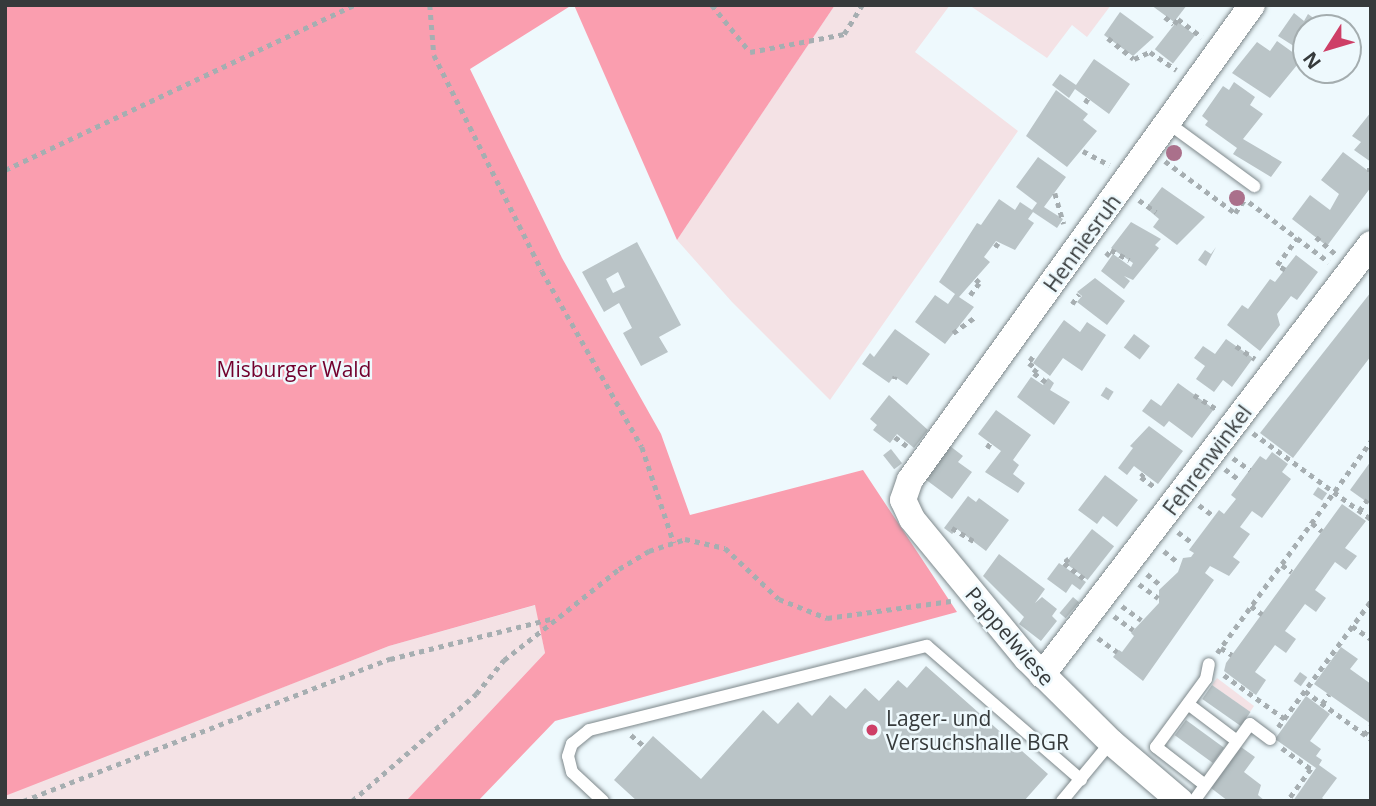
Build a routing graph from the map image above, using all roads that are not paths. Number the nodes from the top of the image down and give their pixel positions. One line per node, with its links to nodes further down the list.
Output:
1 (1252, 5): 2 (street, Henniesruh)
2 (1168, 123): 3 (lane); 5 (street, Henniesruh)
3 (1254, 186)
4 (1371, 244): 7 (street, Fehrenwinkel)
5 (910, 480): 7 (street, Pappelwiese)
6 (1209, 664): 8 (lane)
7 (1042, 675): 11 (street, Pappelwiese)
8 (1188, 704): 10 (lane); 13 (lane)
9 (1270, 739): 10 (lane)
10 (1237, 741): 13 (lane)
11 (1111, 742): 12 (lane); 16 (street, Pappelwiese)
12 (1081, 779): 14 (lane); 15 (lane)
13 (1205, 785): 17 (lane)
14 (603, 801)
15 (1062, 801)
16 (1180, 801)
17 (1194, 801)

